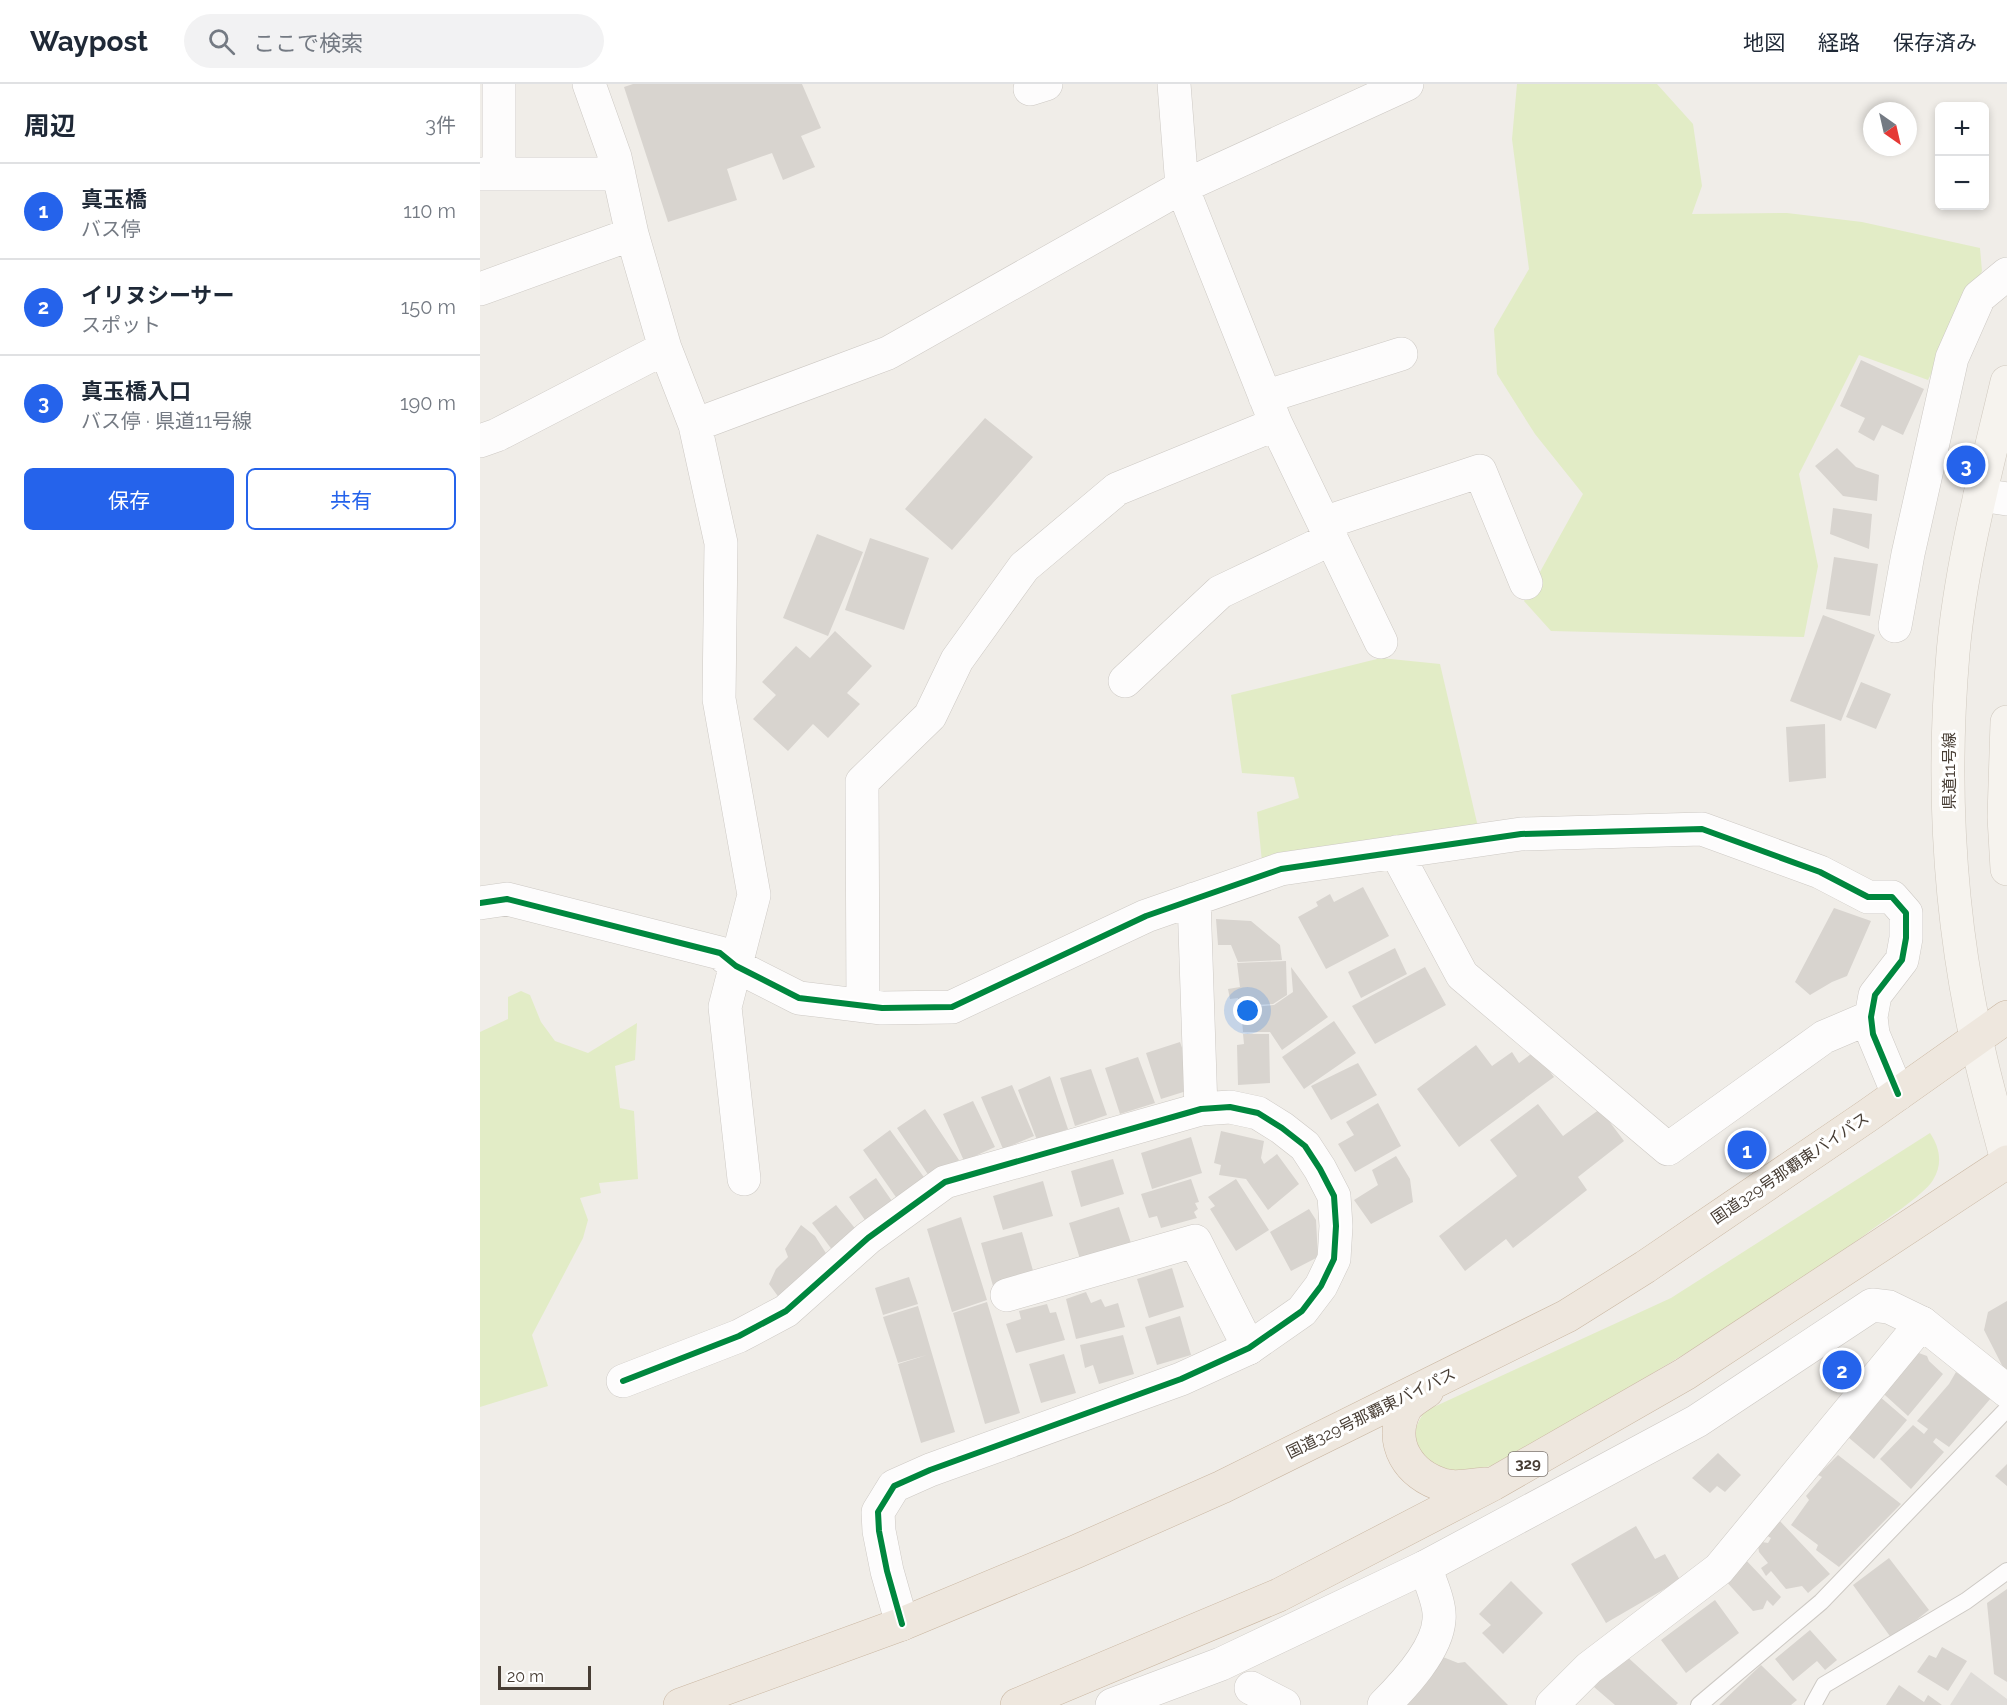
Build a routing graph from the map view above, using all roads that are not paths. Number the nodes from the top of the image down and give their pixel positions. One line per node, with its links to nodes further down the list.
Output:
1 (499, 84): 5 (street)
2 (589, 84): 6 (street)
3 (1174, 84): 7 (street)
4 (1407, 84): 7 (street)
5 (490, 174): 6 (street)
6 (619, 174): 8 (street)
7 (1182, 187): 14 (street); 15 (street)
8 (632, 234): 10 (street); 11 (street)
9 (2007, 274): 20 (street)
10 (480, 289)
11 (665, 348): 15 (street); 16 (street)
12 (1401, 354): 14 (street)
13 (2007, 382): 17 (main road, 県道11号線)
14 (1271, 410): 18 (street); 29 (street)
15 (695, 425): 28 (street)
16 (480, 441)
17 (1994, 497): 32 (main road, 県道11号線)
18 (1328, 531): 19 (street); 21 (street); 22 (street)
19 (1526, 583)
20 (1895, 626)
21 (1381, 642)
22 (1125, 681)
23 (2007, 722): 25 (main road)
24 (1396, 852): 26 (street); 30 (street); 30 (street)
25 (2007, 869)
26 (1194, 899): 29 (street); 34 (street)
27 (480, 903): 28 (street)
28 (736, 966): 29 (street); 36 (street)
29 (863, 1006)
30 (1871, 1017): 33 (street)
31 (2007, 1017): 32 (highway, 国道329号那覇東バイパス)
32 (1976, 1039): 33 (highway, 国道329号那覇東バイパス); 35 (main road, 県道11号線)
33 (1898, 1095): 40 (highway, 国道329号那覇東バイパス)
34 (1201, 1109): 39 (street); 41 (street)
35 (2007, 1161): 44 (highway, 329)
36 (744, 1179)
37 (1007, 1295): 39 (street)
38 (1922, 1323): 42 (street); 45 (street); 54 (street)
39 (1249, 1348): 47 (street)
40 (1446, 1376): 44 (highway); 47 (highway, 国道329号那覇東バイパス)
41 (623, 1382)
42 (2007, 1391)
43 (2007, 1409): 55 (lane)
44 (1493, 1484): 50 (highway, 329)
45 (1425, 1567): 51 (street); 53 (street)
46 (2007, 1571): 56 (lane)
47 (902, 1624): 49 (highway, 国道329号那覇東バイパス)
48 (1251, 1689): 52 (street)
49 (680, 1705)
50 (1017, 1705)
51 (1112, 1705)
52 (1284, 1705)
53 (1384, 1705)
54 (1552, 1705)
55 (1699, 1705)
56 (1813, 1705)

